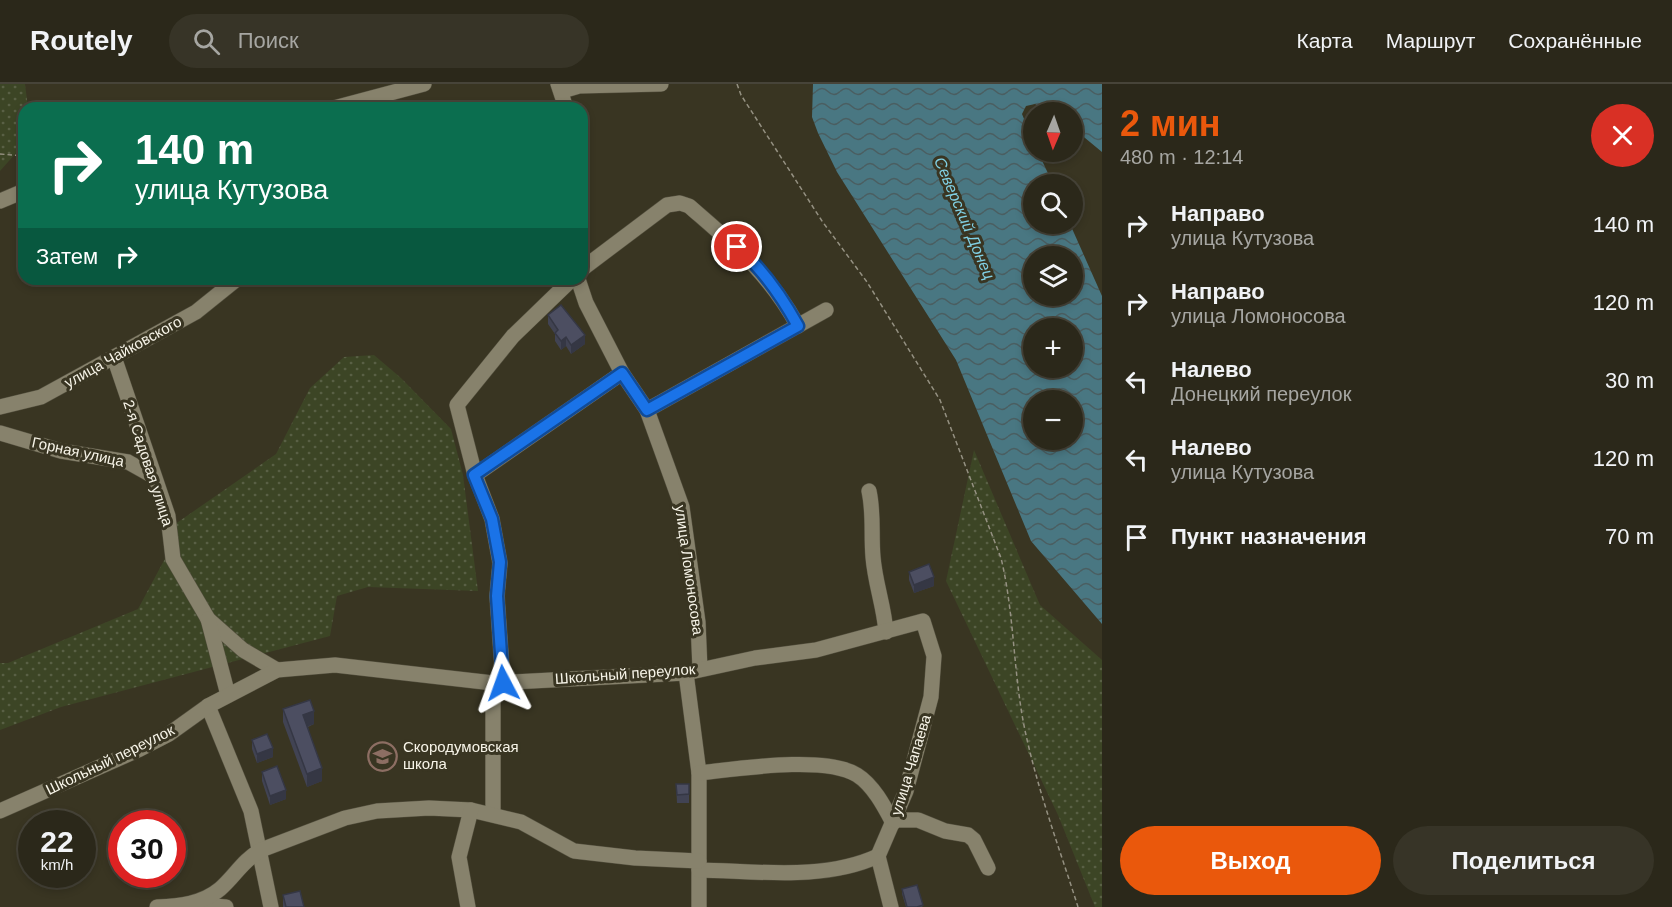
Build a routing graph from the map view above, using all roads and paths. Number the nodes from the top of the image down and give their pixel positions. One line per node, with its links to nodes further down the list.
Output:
1 (424, 84): 5 (street)
2 (661, 84): 4 (street)
3 (737, 84): 48 (path)
4 (560, 88)
5 (356, 102)
6 (0, 154): 7 (path)
7 (18, 156)
8 (18, 193): 9 (street)
9 (0, 201)
10 (588, 264): 15 (street)
11 (230, 285): 16 (street, улица Чайковского)
12 (566, 285): 21 (street)
13 (580, 285): 17 (street, улица Ломоносова)
14 (826, 310): 15 (street)
15 (798, 326): 19 (street)
16 (114, 357): 18 (street, улица Чайковского); 22 (street, 2-я Садовая улица)
17 (622, 373): 19 (street, улица Ломоносова); 21 (street)
18 (0, 406)
19 (647, 410): 28 (street, улица Ломоносова)
20 (0, 433): 22 (street, Горная улица)
21 (474, 475): 29 (street)
22 (153, 476): 24 (street, 2-я Садовая улица)
23 (869, 491): 26 (street)
24 (208, 619): 27 (street, 2-я Садовая улица); 30 (street)
25 (923, 621): 26 (street, Школьный переулок); 36 (street, улица Чапаева)
26 (886, 632): 28 (street, Школьный переулок)
27 (277, 670): 29 (street, Школьный переулок); 30 (street, Школьный переулок)
28 (693, 671): 29 (street, Школьный переулок); 32 (street, улица Ломоносова)
29 (498, 683): 35 (street)
30 (228, 695): 31 (street, Школьный переулок)
31 (208, 706): 34 (street, Школьный переулок); 37 (street)
32 (699, 773): 36 (street); 39 (street, улица Ломоносова)
33 (471, 810): 35 (street); 37 (street); 45 (street)
34 (0, 811)
35 (493, 813): 39 (street)
36 (894, 821): 38 (street, улица Чапаева); 40 (street)
37 (261, 850): 41 (street); 44 (street)
38 (878, 856): 39 (street); 47 (street)
39 (699, 865): 46 (street, улица Ломоносова)
40 (988, 868)
41 (191, 904): 42 (street); 43 (street)
42 (157, 907)
43 (226, 907)
44 (271, 907)
45 (468, 907)
46 (699, 907)
47 (891, 907)
48 (1078, 907)

